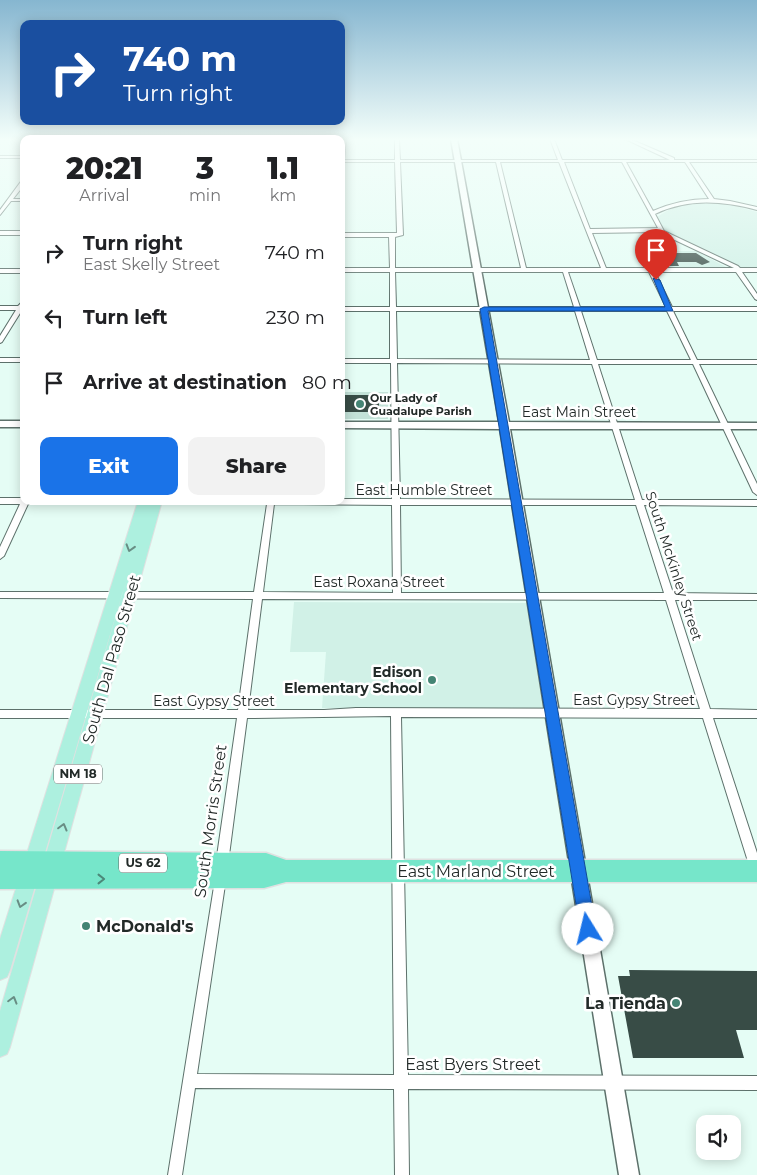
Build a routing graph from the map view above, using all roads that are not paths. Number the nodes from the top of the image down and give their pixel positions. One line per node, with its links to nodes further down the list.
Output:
1 (14, 194): 8 (street)
2 (398, 194): 19 (street)
3 (464, 194): 22 (street)
4 (506, 194): 23 (street)
5 (573, 194): 15 (street)
6 (641, 194): 13 (street)
7 (710, 194): 10 (street)
8 (9, 200): 9 (street); 12 (street)
9 (20, 200)
10 (714, 200): 11 (street); 13 (street)
11 (757, 209)
12 (0, 213)
13 (652, 214): 14 (street)
14 (661, 230): 15 (street); 27 (street)
15 (588, 231): 25 (street)
16 (0, 233): 17 (street)
17 (20, 233)
18 (345, 235): 19 (street)
19 (392, 235): 21 (street)
20 (345, 270): 21 (street)
21 (392, 270): 22 (street); 36 (street)
22 (477, 270): 23 (street); 37 (street)
23 (524, 270): 24 (street)
24 (565, 270): 25 (street); 38 (street, South McKinley Street)
25 (604, 270): 26 (street)
26 (651, 270): 27 (street); 39 (street)
27 (739, 270): 28 (street); 31 (street)
28 (757, 270)
29 (0, 271): 30 (street)
30 (20, 271)
31 (757, 298)
32 (20, 306): 33 (street)
33 (0, 308)
34 (20, 309): 41 (street)
35 (345, 309): 36 (street)
36 (392, 309): 37 (street); 45 (street)
37 (484, 309): 38 (street); 46 (street)
38 (577, 309): 39 (street); 47 (street, South McKinley Street)
39 (670, 309): 40 (street); 48 (street)
40 (757, 309)
41 (0, 341)
42 (0, 360): 43 (street)
43 (20, 360)
44 (345, 361): 45 (street)
45 (393, 361): 46 (street); 53 (street)
46 (494, 362): 47 (street); 54 (street)
47 (594, 362): 48 (street); 55 (street, South McKinley Street)
48 (695, 362): 49 (street); 56 (street)
49 (757, 362)
50 (0, 424): 51 (street)
51 (20, 424)
52 (345, 425): 53 (street, East Main Street)
53 (393, 425): 54 (street, East Main Street); 62 (street)
54 (504, 425): 55 (street, East Main Street); 63 (street)
55 (615, 426): 56 (street, East Main Street); 64 (street, South McKinley Street)
56 (726, 426): 57 (street, East Main Street); 58 (street)
57 (757, 426)
58 (757, 492)
59 (0, 501): 60 (street, East Humble Street)
60 (20, 501)
61 (345, 502): 62 (street, East Humble Street)
62 (396, 502): 63 (street, East Humble Street); 72 (street)
63 (517, 503): 64 (street, East Humble Street); 73 (street)
64 (639, 503): 65 (street, East Humble Street); 74 (street, South McKinley Street)
65 (757, 503)
66 (23, 505): 69 (street)
67 (149, 505): 76 (main road, South Dal Paso Street / NM 18)
68 (271, 505): 71 (street, South Morris Street)
69 (0, 556)
70 (0, 595): 76 (street, East Roxana Street)
71 (258, 596): 72 (street, East Roxana Street); 76 (street, East Roxana Street); 80 (street, South Morris Street)
72 (397, 596): 73 (street, East Roxana Street)
73 (532, 596): 74 (street, East Roxana Street); 78 (street)
74 (669, 596): 75 (street, East Roxana Street); 81 (street, South McKinley Street)
75 (757, 596)
76 (121, 597): 83 (main road, South Dal Paso Street / NM 18)
77 (396, 712): 78 (street, East Gypsy Street); 80 (street, East Gypsy Street); 87 (street)
78 (552, 713): 81 (street, East Gypsy Street); 89 (street)
79 (0, 714): 83 (street, East Gypsy Street)
80 (241, 714): 83 (street, East Gypsy Street); 86 (street, South Morris Street)
81 (707, 714): 82 (street, East Gypsy Street); 90 (street, South McKinley Street)
82 (757, 714)
83 (87, 715): 85 (main road, South Dal Paso Street / NM 18)
84 (0, 862): 85 (highway, East Marland Street / US 62)
85 (41, 870): 86 (highway, East Marland Street / US 62); 91 (highway, East Marland Street / US 62); 92 (main road, South Dal Paso Street / NM 18, one-way to 92); 93 (main road, South Dal Paso Street / NM 18, one-way to 85)
86 (221, 870): 88 (highway, East Marland Street / US 62); 94 (street, South Morris Street)
87 (398, 870): 88 (highway, East Marland Street / US 62); 89 (highway, East Marland Street / US 62); 95 (street)
88 (286, 871)
89 (578, 871): 90 (highway, East Marland Street / US 62); 96 (street)
90 (757, 871)
91 (0, 878)
92 (0, 970)
93 (0, 1047)
94 (189, 1082): 95 (street, East Byers Street); 98 (street, South Morris Street)
95 (401, 1082): 96 (street, East Byers Street); 99 (street)
96 (614, 1082): 97 (street, East Byers Street); 100 (street)
97 (757, 1083)
98 (175, 1175)
99 (402, 1175)
100 (629, 1175)

